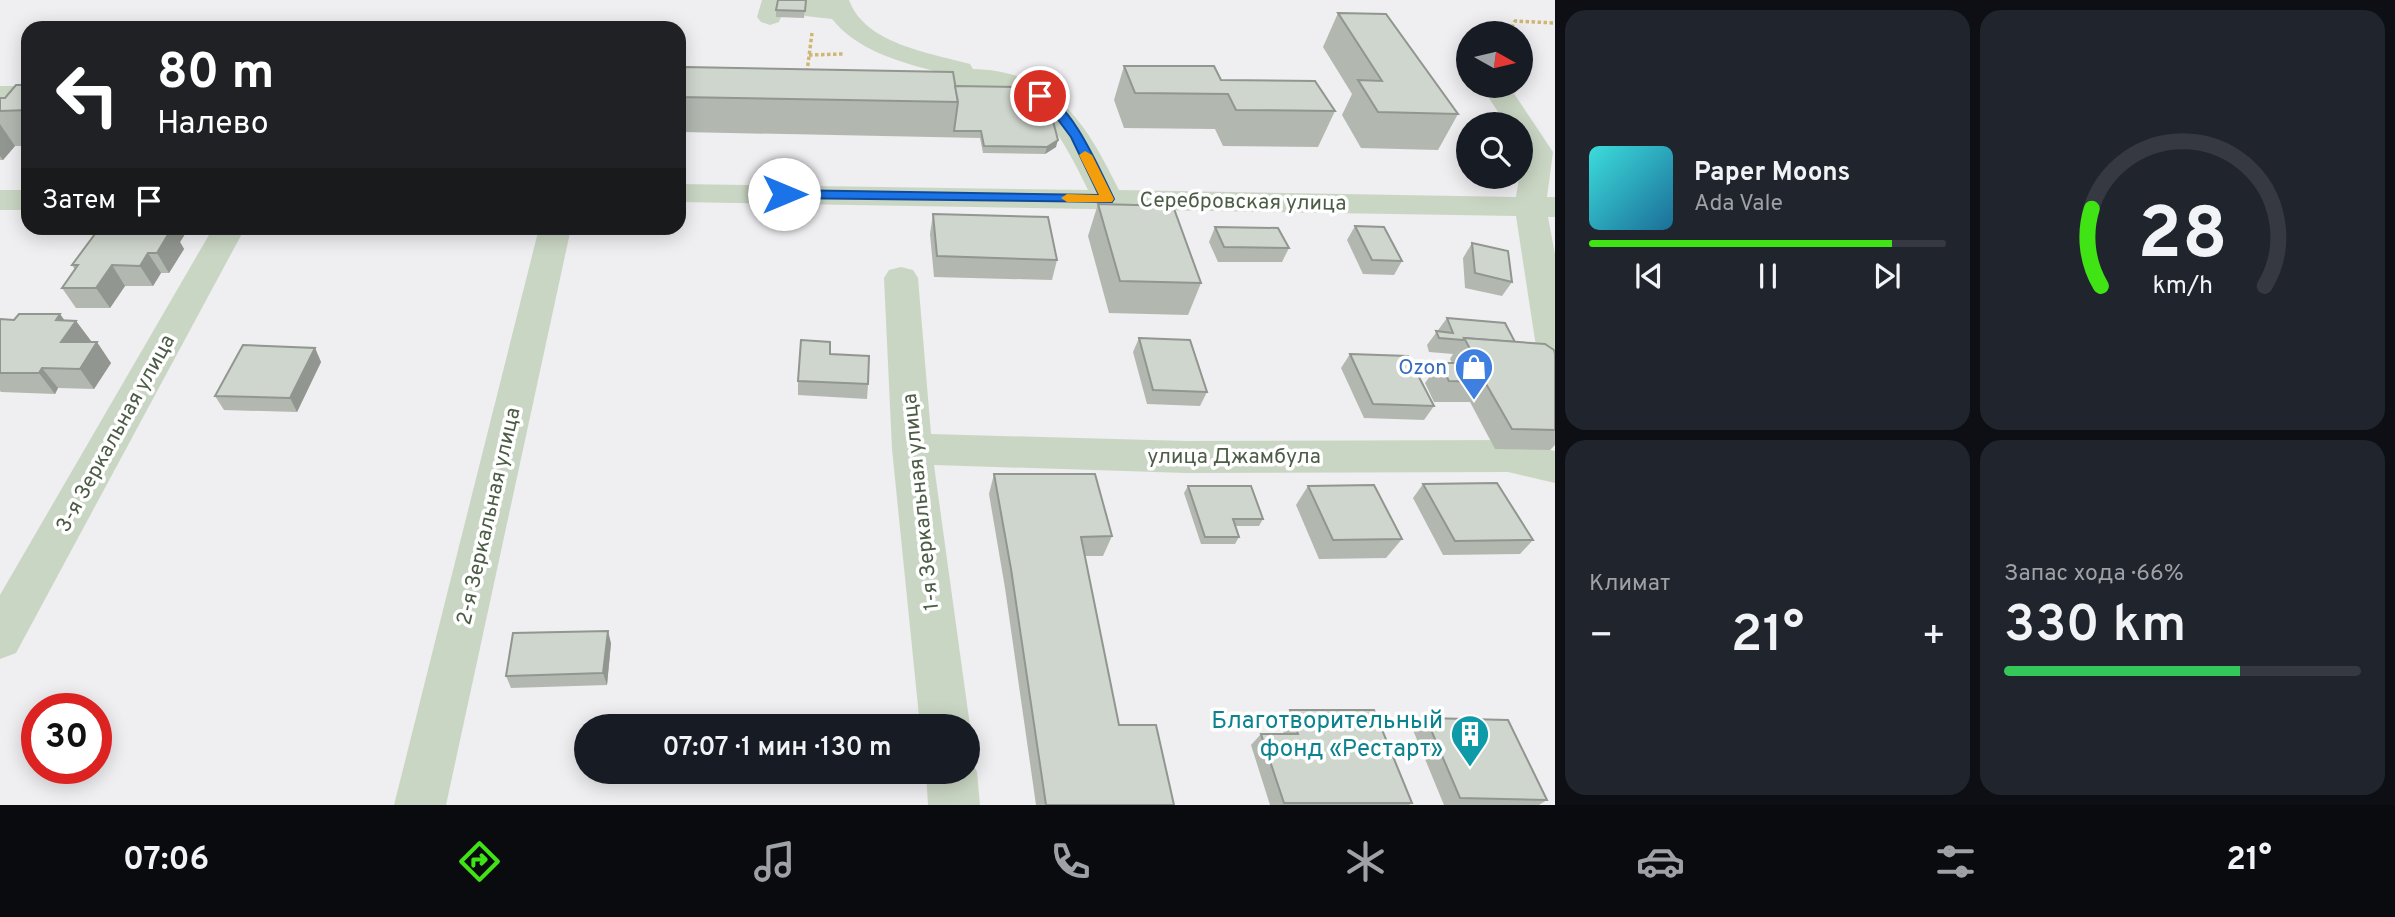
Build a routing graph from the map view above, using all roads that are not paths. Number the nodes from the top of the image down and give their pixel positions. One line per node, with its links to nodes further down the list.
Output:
1 (841, 11): 2 (street); 3 (street)
2 (770, 17)
3 (976, 75): 4 (street); 9 (street)
4 (873, 84)
5 (0, 94): 6 (street)
6 (21, 94)
7 (1533, 144): 12 (street)
8 (686, 193): 9 (street, Серебровская улица)
9 (1108, 199): 12 (street, Серебровская улица)
10 (0, 200): 11 (street)
11 (21, 200)
12 (1542, 206): 16 (street)
13 (225, 235): 19 (street, 3-я Зеркальная улица)
14 (553, 235): 22 (street, 2-я Зеркальная улица)
15 (901, 278): 17 (street, 1-я Зеркальная улица)
16 (1555, 353)
17 (912, 449): 18 (street, улица Джамбула); 20 (street, 1-я Зеркальная улица)
18 (1555, 467)
19 (0, 638)
20 (944, 714)
21 (952, 784): 23 (street)
22 (420, 805)
23 (954, 805)

